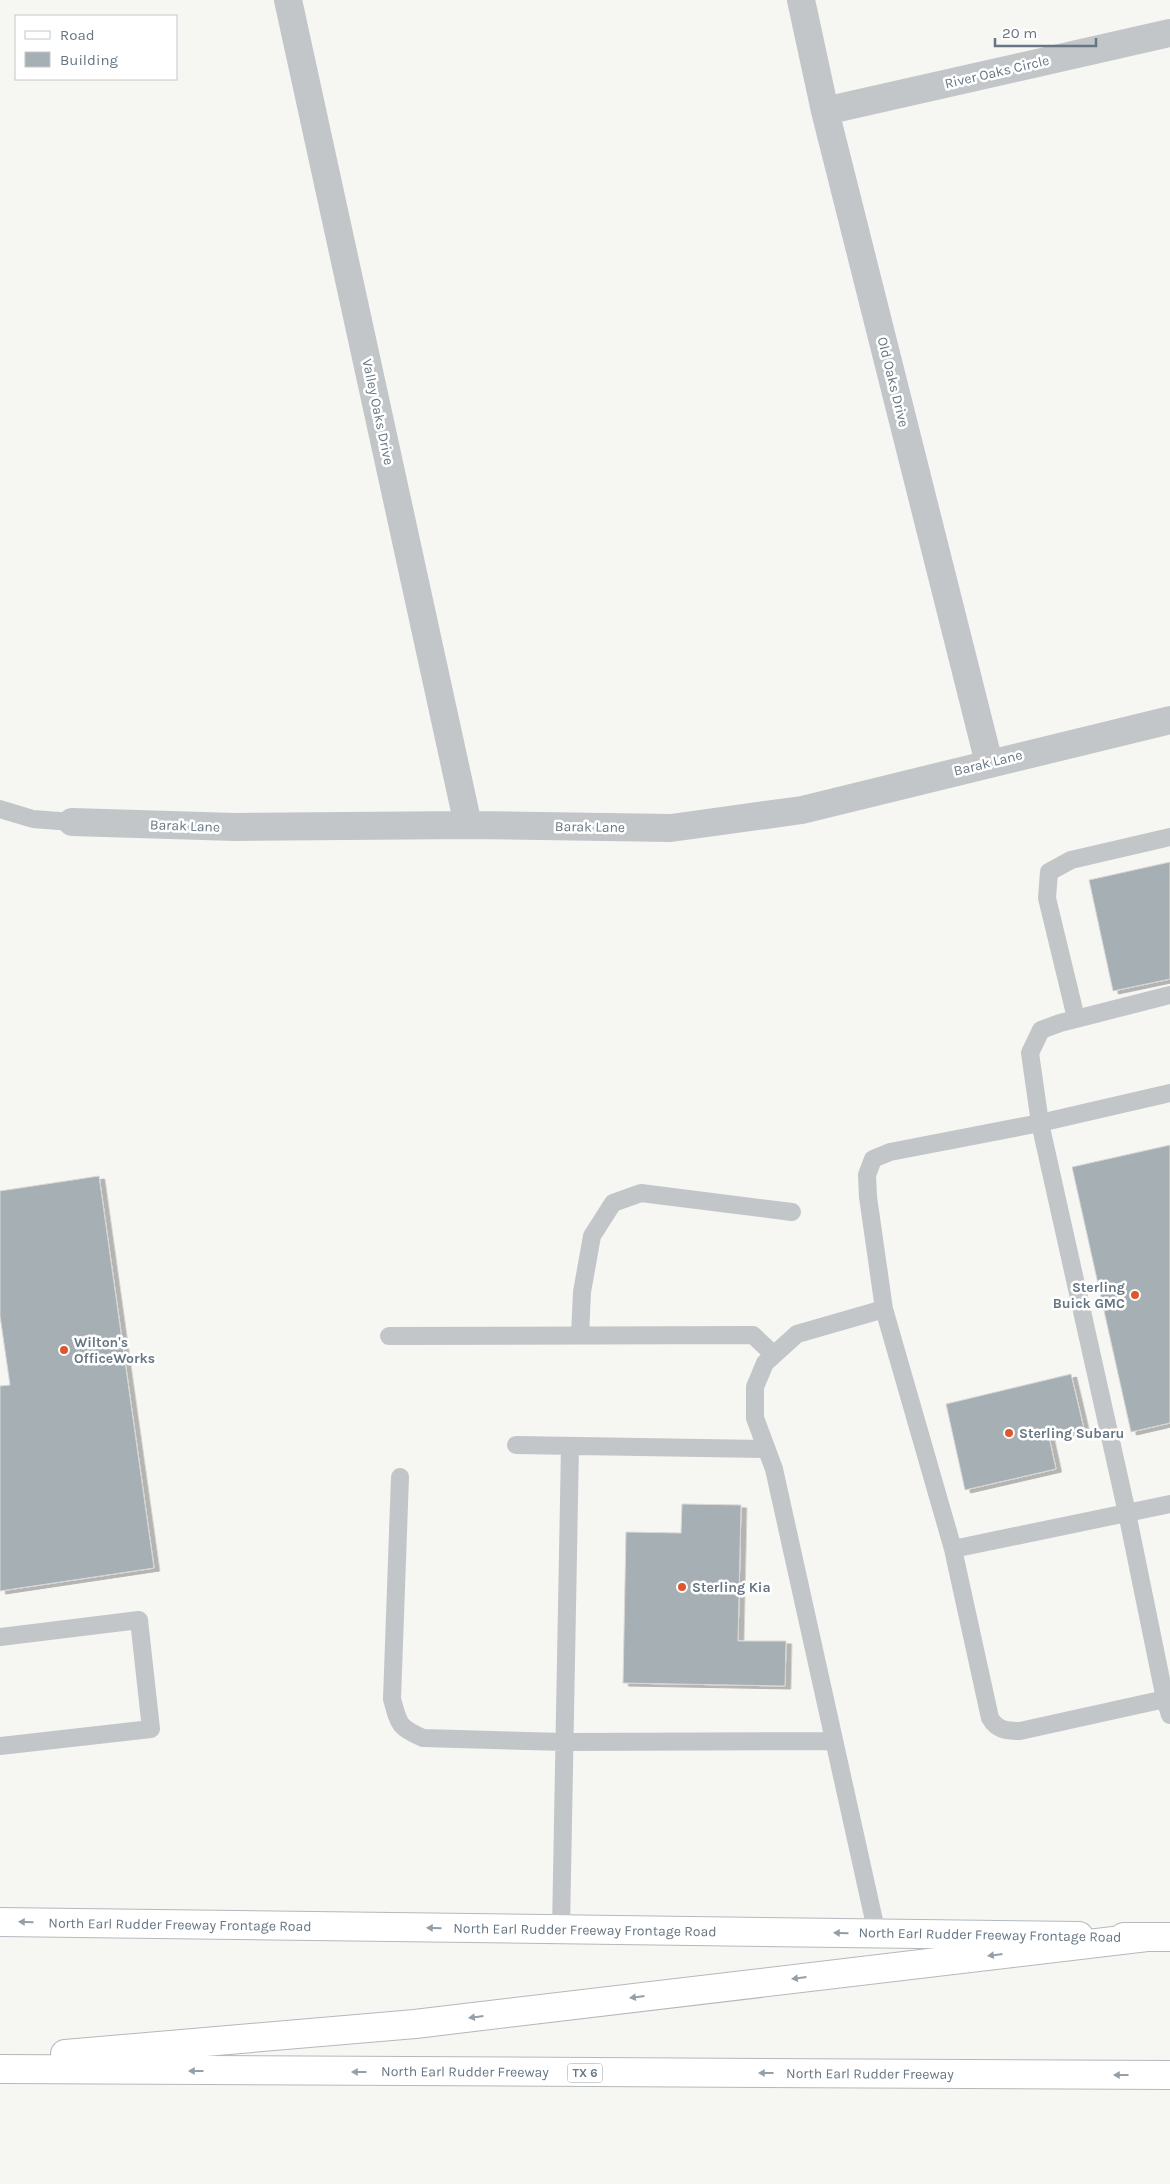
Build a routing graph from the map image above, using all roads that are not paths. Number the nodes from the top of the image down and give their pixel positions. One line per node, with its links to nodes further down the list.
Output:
1 (288, 0): 9 (street, Valley Oaks Drive)
2 (801, 0): 4 (street, Old Oaks Drive)
3 (1170, 34): 4 (street, River Oaks Circle)
4 (825, 111): 6 (street, Old Oaks Drive)
5 (1170, 720): 6 (street, Barak Lane)
6 (989, 763): 9 (street, Barak Lane)
7 (0, 809): 8 (lane, Barak Lane)
8 (72, 822): 9 (street, Barak Lane)
9 (468, 825)
10 (1170, 837): 12 (lane)
11 (1170, 995): 12 (lane)
12 (1076, 1018): 14 (lane)
13 (1170, 1093): 14 (lane)
14 (1040, 1123): 16 (lane); 25 (lane)
15 (792, 1212): 17 (lane)
16 (884, 1309): 19 (lane); 26 (lane)
17 (580, 1335): 18 (lane); 19 (lane)
18 (389, 1336)
19 (774, 1355): 22 (lane)
20 (516, 1445): 21 (lane)
21 (570, 1446): 22 (lane); 30 (lane)
22 (766, 1449): 29 (lane)
23 (400, 1477): 30 (lane)
24 (1170, 1504): 25 (lane)
25 (1128, 1513): 26 (lane); 28 (lane)
26 (953, 1549): 28 (lane)
27 (0, 1637): 31 (lane)
28 (1167, 1707)
29 (834, 1741): 30 (lane); 34 (lane)
30 (565, 1742): 33 (lane)
31 (0, 1746)
32 (0, 1922): 33 (main road, North Earl Rudder Freeway Frontage Road, one-way to 32)
33 (562, 1930): 34 (main road, North Earl Rudder Freeway Frontage Road, one-way to 33)
34 (877, 1934): 35 (main road, North Earl Rudder Freeway Frontage Road)
35 (1159, 1937): 36 (main road, one-way to 36)
36 (0, 2060)
37 (0, 2069): 38 (main road, North Earl Rudder Freeway / TX 6, one-way to 37)
38 (1170, 2075)

